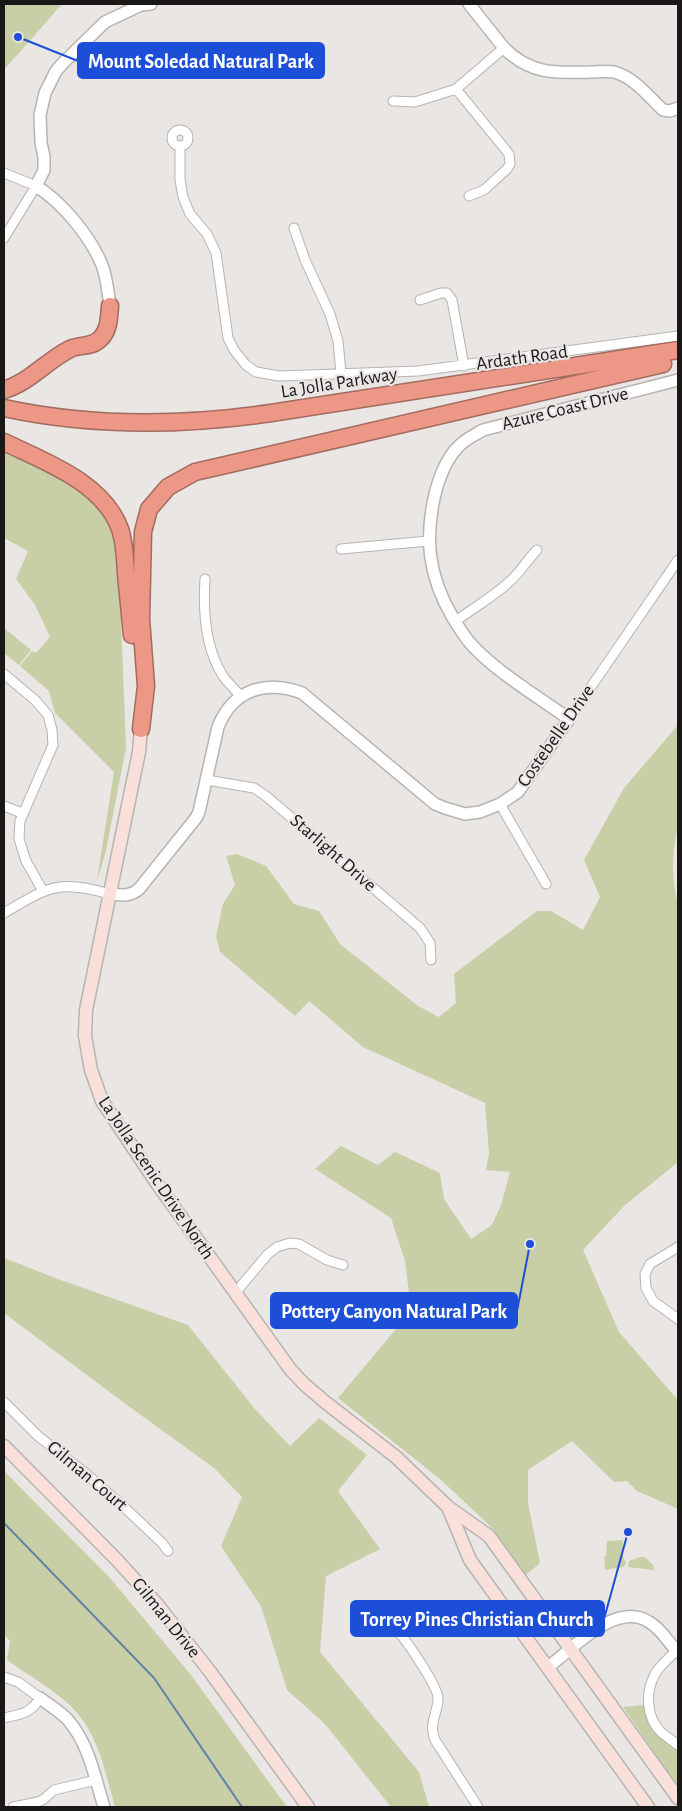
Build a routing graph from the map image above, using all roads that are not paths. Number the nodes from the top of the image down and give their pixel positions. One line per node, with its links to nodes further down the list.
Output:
1 (151, 4): 9 (street)
2 (468, 4): 3 (street)
3 (504, 48): 4 (street); 6 (street)
4 (456, 89): 5 (street); 10 (street)
5 (393, 102)
6 (678, 108)
7 (180, 147): 19 (street, Ardath Road)
8 (4, 173): 9 (street)
9 (36, 186): 12 (street); 14 (street)
10 (469, 196)
11 (294, 228): 19 (street)
12 (4, 238)
13 (420, 300): 18 (street)
14 (110, 306): 21 (highway)
15 (678, 336): 18 (street, Ardath Road)
16 (678, 350): 22 (highway, La Jolla Parkway)
17 (670, 363): 23 (highway, La Jolla Parkway); 34 (highway)
18 (464, 366): 19 (street, Ardath Road)
19 (342, 373)
20 (678, 380): 25 (street, Azure Coast Drive)
21 (4, 390)
22 (4, 408)
23 (4, 418)
24 (4, 442): 34 (highway)
25 (428, 541): 26 (street); 30 (street)
26 (341, 549)
27 (537, 550): 30 (street)
28 (678, 560): 33 (street, Costebelle Drive)
29 (205, 578): 32 (street)
30 (456, 622): 33 (street)
31 (4, 674): 38 (street)
32 (241, 696): 35 (street); 36 (street, Costebelle Drive)
33 (569, 719): 36 (street, Costebelle Drive)
34 (141, 729): 41 (main road, La Jolla Scenic Drive North)
35 (208, 780): 41 (street); 43 (street, Starlight Drive)
36 (500, 804): 39 (street)
37 (4, 806): 38 (street)
38 (22, 813): 40 (street)
39 (546, 884)
40 (43, 891): 41 (street); 42 (street)
41 (110, 894): 46 (main road, La Jolla Scenic Drive North)
42 (4, 913)
43 (431, 960)
44 (678, 1248): 47 (street)
45 (343, 1265): 46 (street)
46 (235, 1293): 50 (main road, La Jolla Scenic Drive North)
47 (678, 1318)
48 (4, 1402): 51 (street, Gilman Court)
49 (4, 1446): 64 (main road, Gilman Drive)
50 (448, 1507): 53 (main road, La Jolla Scenic Drive North); 55 (main road, La Jolla Scenic Drive North)
51 (168, 1551)
52 (383, 1623): 65 (street)
53 (571, 1649): 54 (street); 55 (street); 61 (main road, La Jolla Scenic Drive North)
54 (677, 1651): 59 (street)
55 (548, 1667): 66 (main road, La Jolla Scenic Drive North)
56 (4, 1677): 57 (street)
57 (40, 1698): 58 (street); 60 (street)
58 (4, 1718)
59 (678, 1745)
60 (96, 1780): 62 (street); 63 (street)
61 (678, 1798)
62 (13, 1807)
63 (104, 1807)
64 (308, 1807)
65 (478, 1807)
66 (648, 1807)

